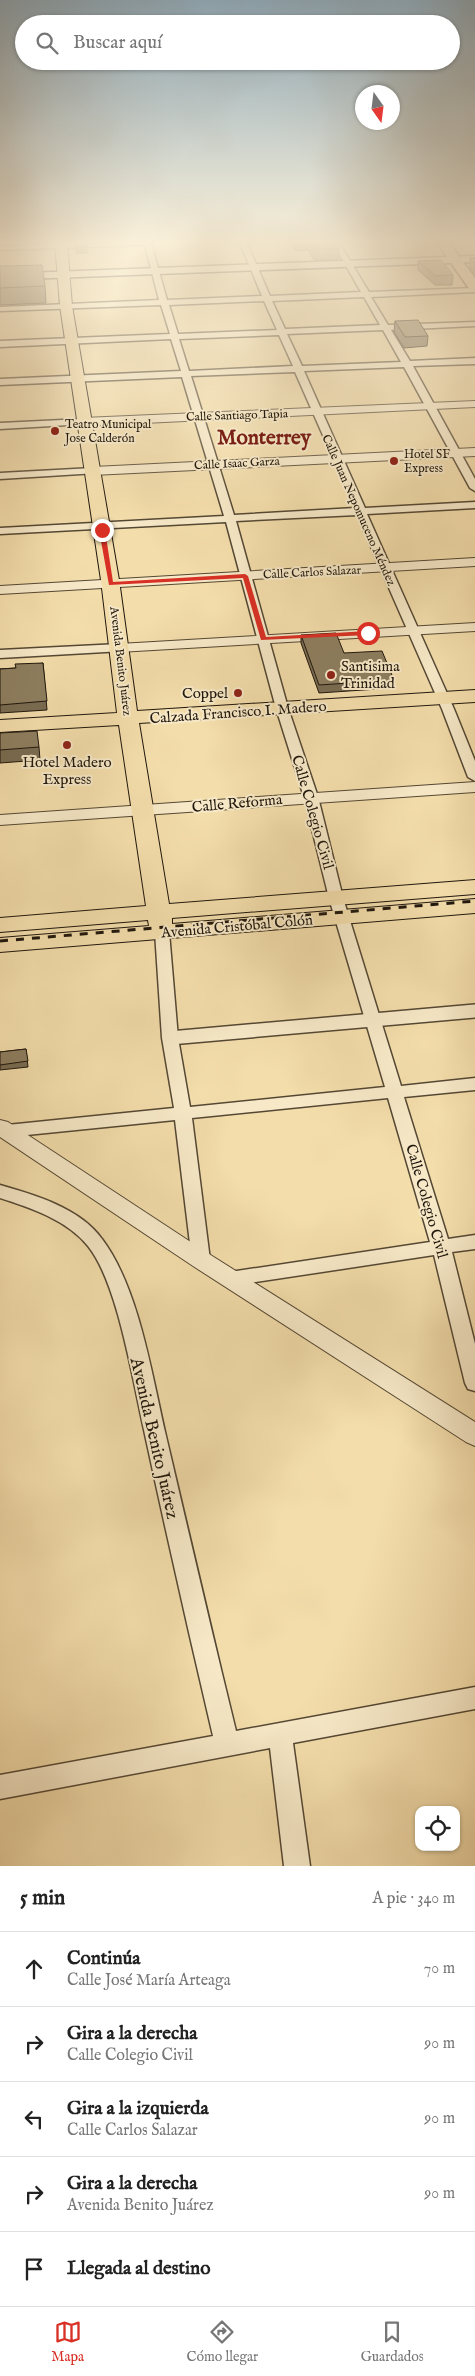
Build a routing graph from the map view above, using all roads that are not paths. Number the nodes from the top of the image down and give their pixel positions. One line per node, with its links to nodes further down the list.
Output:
1 (70, 330): 7 (main road, Avenida Benito Juárez)
2 (173, 330): 6 (street, Calle Colegio Civil)
3 (331, 330): 5 (street)
4 (386, 330): 10 (street)
5 (282, 332): 6 (street); 11 (street, Calle Juan Nepomuceno Méndez)
6 (175, 336): 7 (street); 12 (street, Calle Colegio Civil)
7 (72, 341): 8 (street); 13 (main road, Avenida Benito Juárez)
8 (0, 344)
9 (475, 361): 10 (street)
10 (407, 364): 11 (street); 16 (street)
11 (299, 368): 12 (street); 17 (street, Calle Juan Nepomuceno Méndez)
12 (186, 373): 13 (street); 18 (street, Calle Colegio Civil)
13 (77, 379): 14 (street); 19 (main road, Avenida Benito Juárez)
14 (0, 382)
15 (475, 404): 16 (street, Calle Santiago Tapia)
16 (430, 406): 17 (street, Calle Santiago Tapia); 22 (street)
17 (317, 412): 18 (street, Calle Santiago Tapia); 23 (street, Calle Juan Nepomuceno Méndez)
18 (198, 416): 19 (street, Calle Santiago Tapia); 24 (street, Calle Colegio Civil)
19 (84, 422): 20 (street, Calle Santiago Tapia); 25 (main road, Avenida Benito Juárez)
20 (0, 426)
21 (475, 452): 22 (street, Calle Isaac Garza)
22 (454, 453): 23 (street, Calle Isaac Garza); 27 (street)
23 (337, 458): 24 (street, Calle Isaac Garza); 29 (street, Calle Juan Nepomuceno Méndez)
24 (213, 464): 25 (street, Calle Isaac Garza); 30 (street, Calle Colegio Civil)
25 (93, 471): 26 (street, Calle Isaac Garza); 31 (main road, Avenida Benito Juárez)
26 (0, 476)
27 (475, 488)
28 (475, 506): 29 (street)
29 (360, 511): 30 (street); 34 (street, Calle Juan Nepomuceno Méndez)
30 (230, 518): 31 (street); 35 (street, Calle Colegio Civil)
31 (101, 525): 32 (street); 36 (main road, Avenida Benito Juárez)
32 (0, 531)
33 (475, 562): 34 (street, Calle Carlos Salazar)
34 (384, 567): 35 (street, Calle Carlos Salazar); 39 (street, Calle Juan Nepomuceno Méndez)
35 (245, 576): 36 (street, Calle Carlos Salazar); 40 (street, Calle Colegio Civil)
36 (111, 584): 37 (street, Calle Carlos Salazar); 41 (main road, Avenida Benito Juárez)
37 (0, 590)
38 (475, 626): 39 (street)
39 (413, 630): 40 (street); 44 (street, Calle Juan Nepomuceno Méndez)
40 (264, 639): 41 (street); 46 (street, Calle Colegio Civil)
41 (119, 648): 42 (street); 47 (main road, Avenida Benito Juárez)
42 (0, 654)
43 (475, 696): 44 (main road, Calzada Francisco I. Madero)
44 (445, 704): 45 (main road, Calzada Francisco I. Madero); 46 (main road, Calzada Francisco I. Madero); 50 (street, Calle Juan Nepomuceno Méndez)
45 (475, 708)
46 (284, 714): 47 (main road, Calzada Francisco I. Madero); 52 (street, Calle Colegio Civil)
47 (129, 725): 48 (main road, Calzada Francisco I. Madero); 49 (main road, Calzada Francisco I. Madero); 53 (main road, Avenida Benito Juárez)
48 (0, 726)
49 (0, 738)
50 (475, 777)
51 (475, 787): 52 (street, Calle Reforma)
52 (311, 797): 53 (street, Calle Reforma); 57 (street, Calle Colegio Civil)
53 (143, 811): 54 (street, Calle Reforma); 58 (main road, Avenida Benito Juárez)
54 (0, 820)
55 (475, 887): 57 (main road, Avenida Cristóbal Colón)
56 (475, 906): 57 (main road, Avenida Cristóbal Colón)
57 (339, 908): 58 (main road, Avenida Cristóbal Colón); 62 (street, Calle Colegio Civil)
58 (161, 922): 59 (main road, Avenida Cristóbal Colón); 60 (main road, Avenida Cristóbal Colón); 63 (street)
59 (0, 925)
60 (0, 945)
61 (475, 1011): 62 (street)
62 (373, 1020): 63 (street); 65 (street, Calle Colegio Civil)
63 (170, 1038): 66 (street)
64 (475, 1084): 65 (street)
65 (395, 1092): 66 (street); 70 (street, Calle Colegio Civil)
66 (183, 1113): 67 (street); 71 (street)
67 (4, 1129): 71 (street)
68 (0, 1191): 77 (street, Avenida Benito Juárez)
69 (475, 1242): 70 (street)
70 (441, 1247): 72 (street); 73 (street, Calle Colegio Civil)
71 (201, 1260): 72 (street)
72 (230, 1279): 74 (street)
73 (475, 1383)
74 (475, 1435)
75 (475, 1698): 76 (street)
76 (280, 1735): 77 (street); 79 (street)
77 (227, 1745): 78 (street)
78 (0, 1787)
79 (297, 1866)

